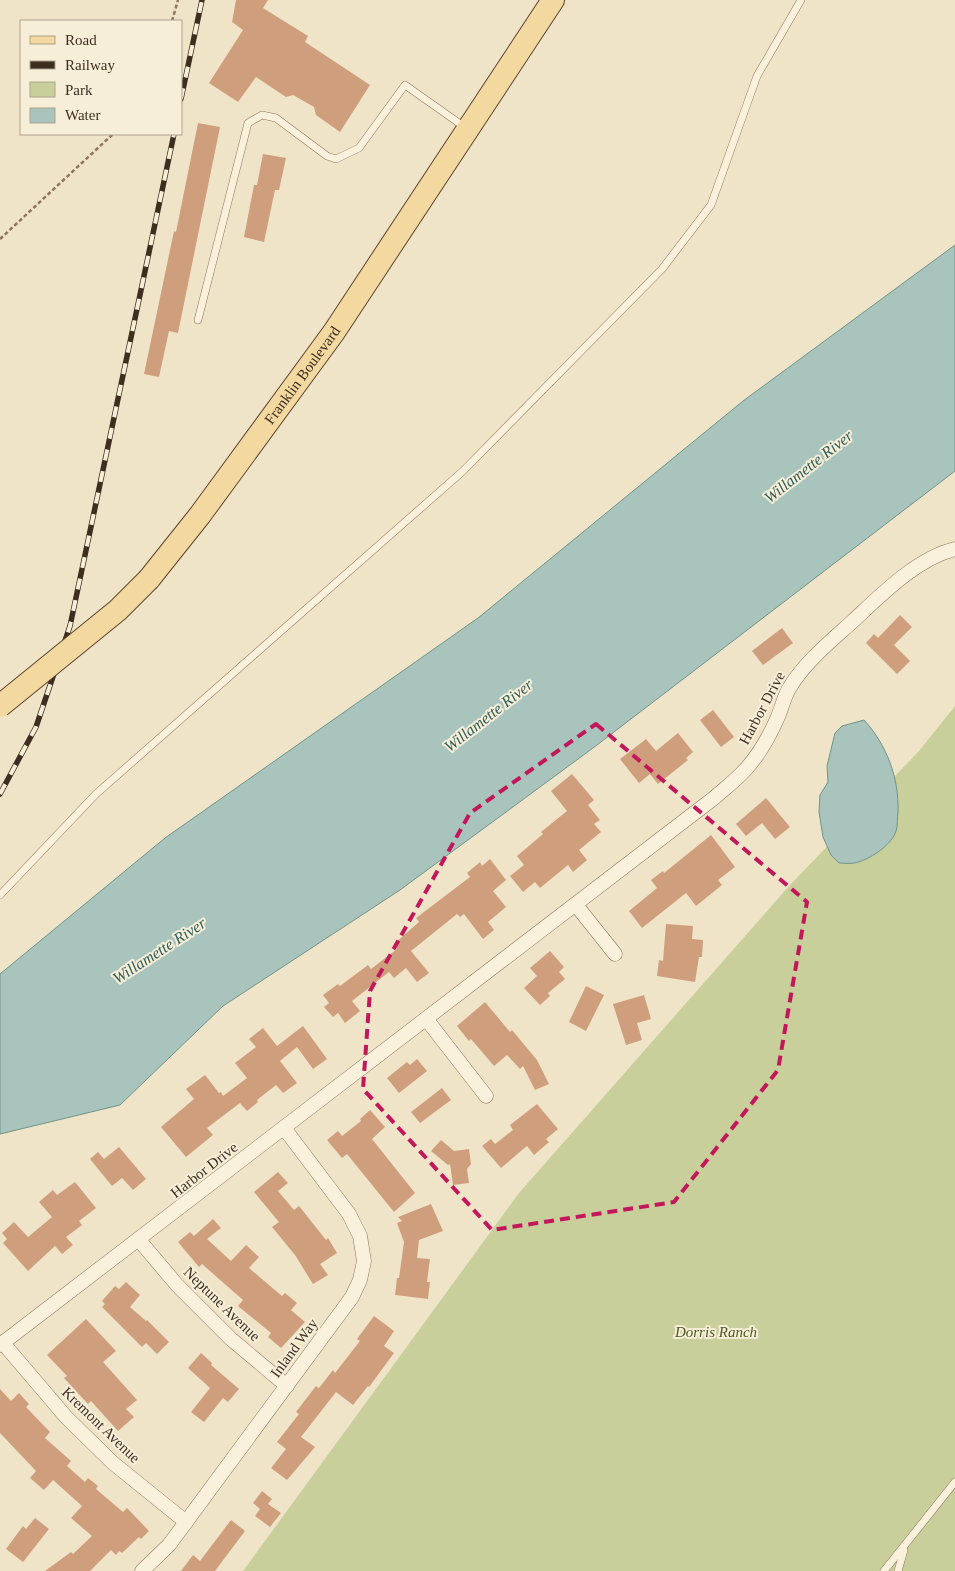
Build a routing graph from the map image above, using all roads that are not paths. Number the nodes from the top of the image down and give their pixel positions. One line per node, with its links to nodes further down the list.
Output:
1 (553, 0): 3 (main road, Franklin Boulevard)
2 (801, 0): 7 (lane)
3 (468, 129): 4 (lane); 6 (main road, Franklin Boulevard, bridge)
4 (198, 320)
5 (955, 549): 8 (street, Harbor Drive)
6 (0, 706)
7 (0, 895)
8 (576, 905): 9 (street); 10 (street, Harbor Drive)
9 (616, 954)
10 (427, 1020): 11 (street); 12 (street, Harbor Drive)
11 (486, 1096)
12 (284, 1128): 13 (street, Harbor Drive); 15 (street, Inland Way)
13 (140, 1240): 14 (street, Harbor Drive); 15 (street, Neptune Avenue)
14 (1, 1344): 17 (street, Kremont Avenue)
15 (287, 1386): 17 (street, Inland Way)
16 (955, 1482): 18 (lane)
17 (186, 1522): 19 (street, Inland Way)
18 (905, 1546): 20 (lane); 21 (lane)
19 (142, 1571)
20 (884, 1571)
21 (898, 1571)

